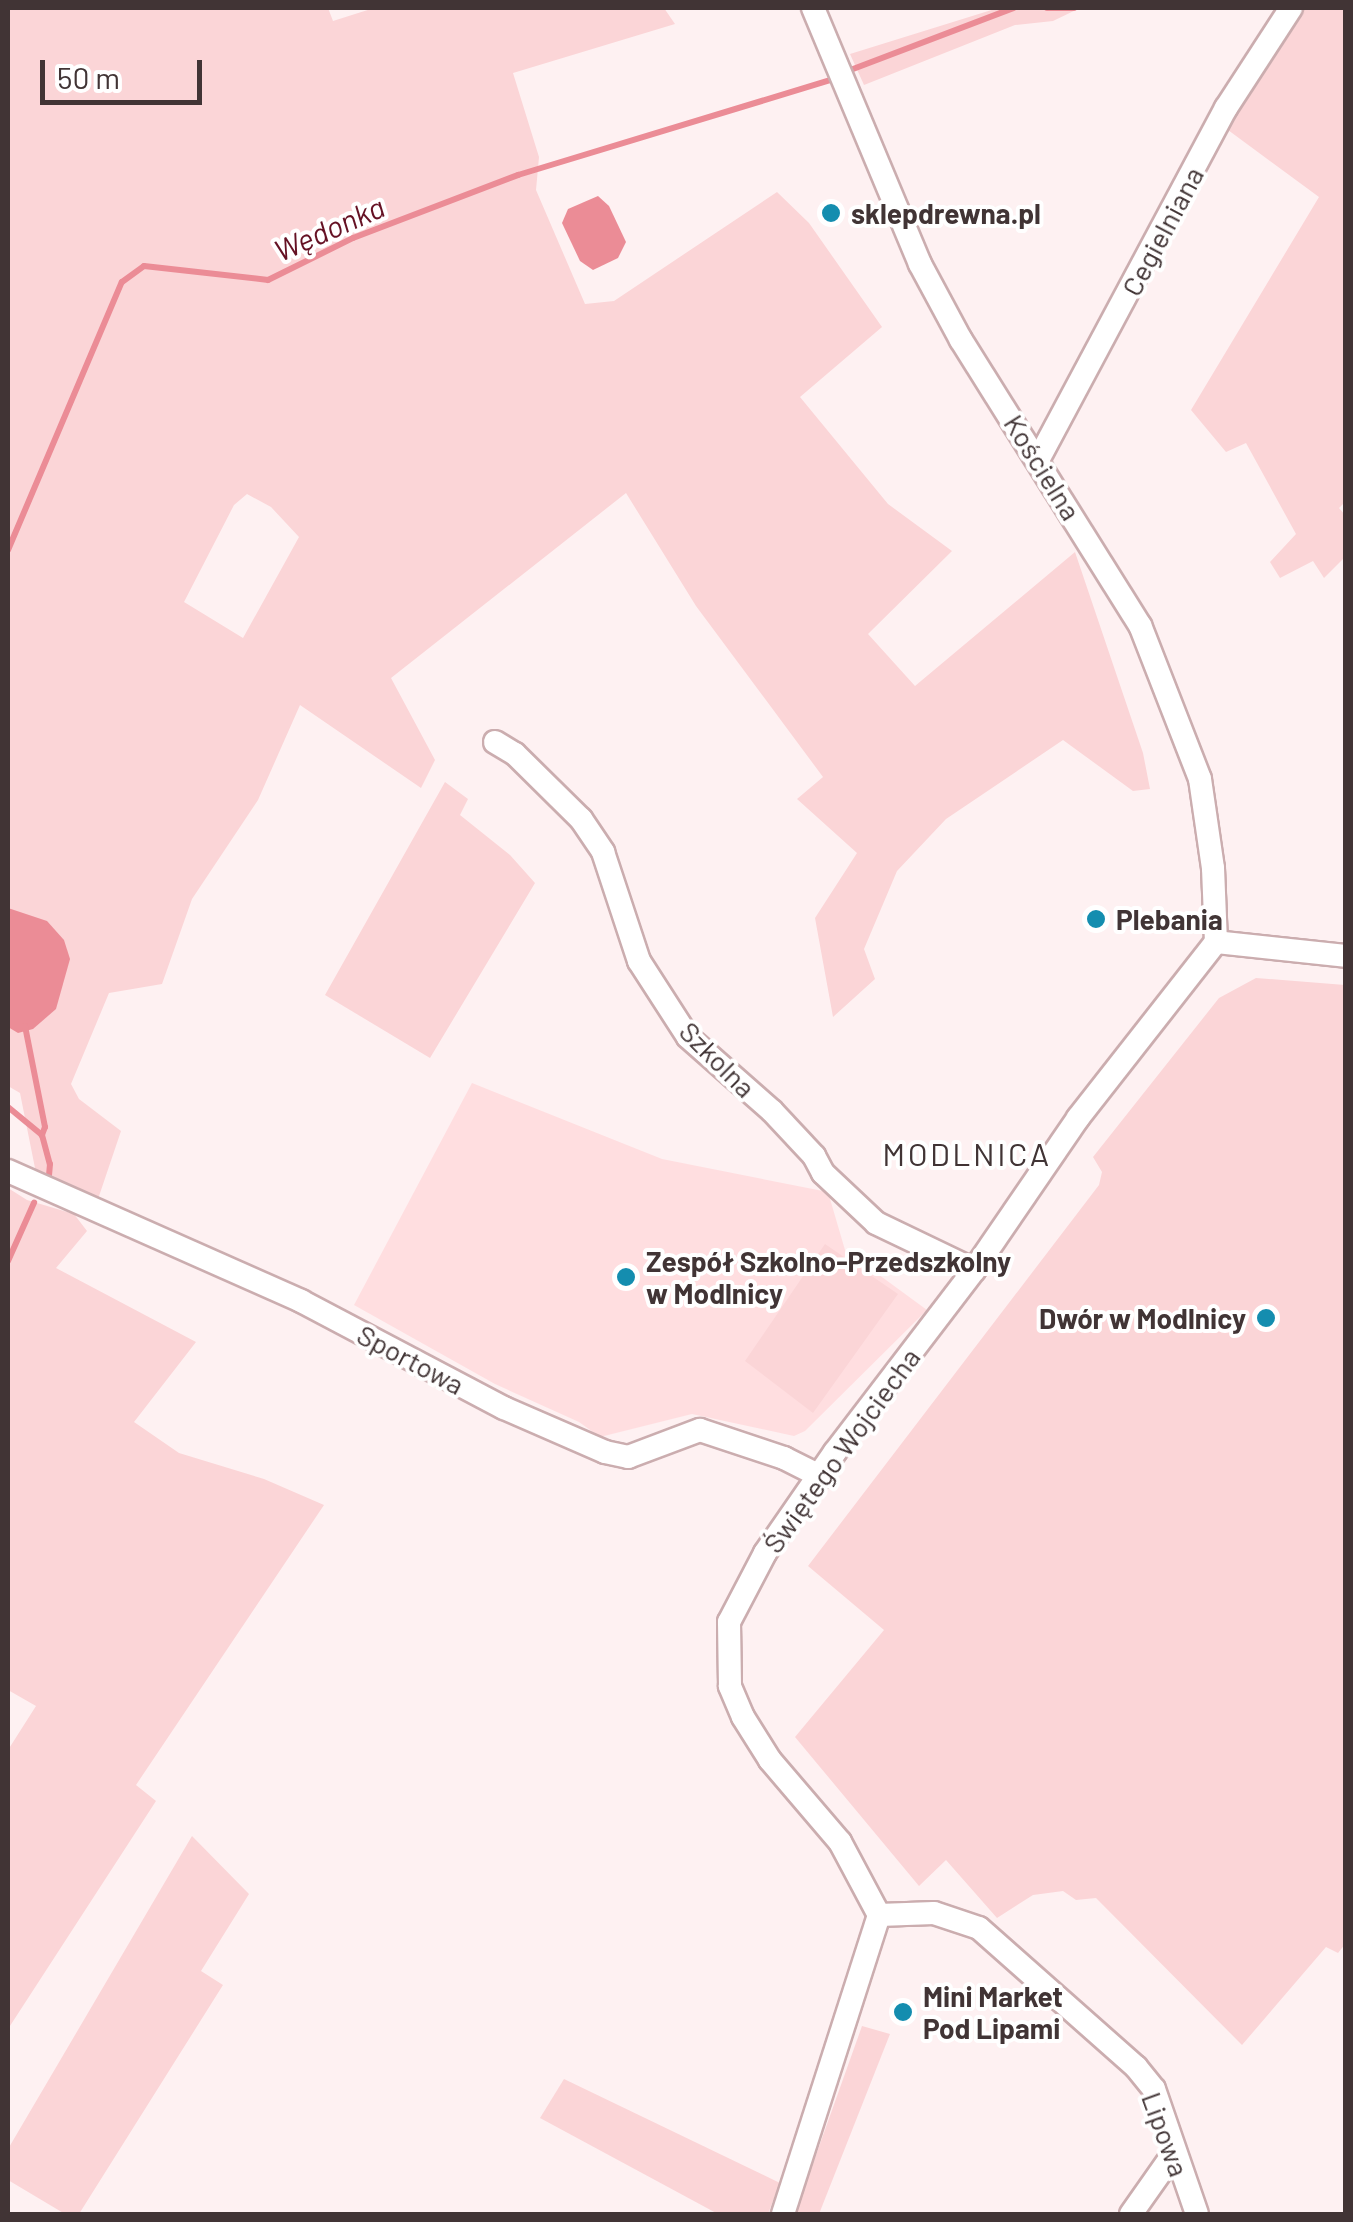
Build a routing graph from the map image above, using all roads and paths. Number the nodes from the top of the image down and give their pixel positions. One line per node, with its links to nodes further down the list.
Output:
1 (813, 8): 3 (street, Kościelna)
2 (1291, 8): 3 (street, Cegielniana)
3 (1039, 458): 5 (street, Kościelna)
4 (495, 742): 8 (street, Szkolna)
5 (1216, 942): 6 (street); 8 (street, Świętego Wojciecha)
6 (1346, 956)
7 (8, 1170): 9 (street, Sportowa)
8 (974, 1270): 9 (street, Świętego Wojciecha)
9 (822, 1476): 10 (street, Świętego Wojciecha)
10 (878, 1914): 11 (street, Lipowa); 12 (street)
11 (1174, 2153): 13 (street); 14 (street, Lipowa)
12 (783, 2214)
13 (1131, 2214)
14 (1197, 2214)

